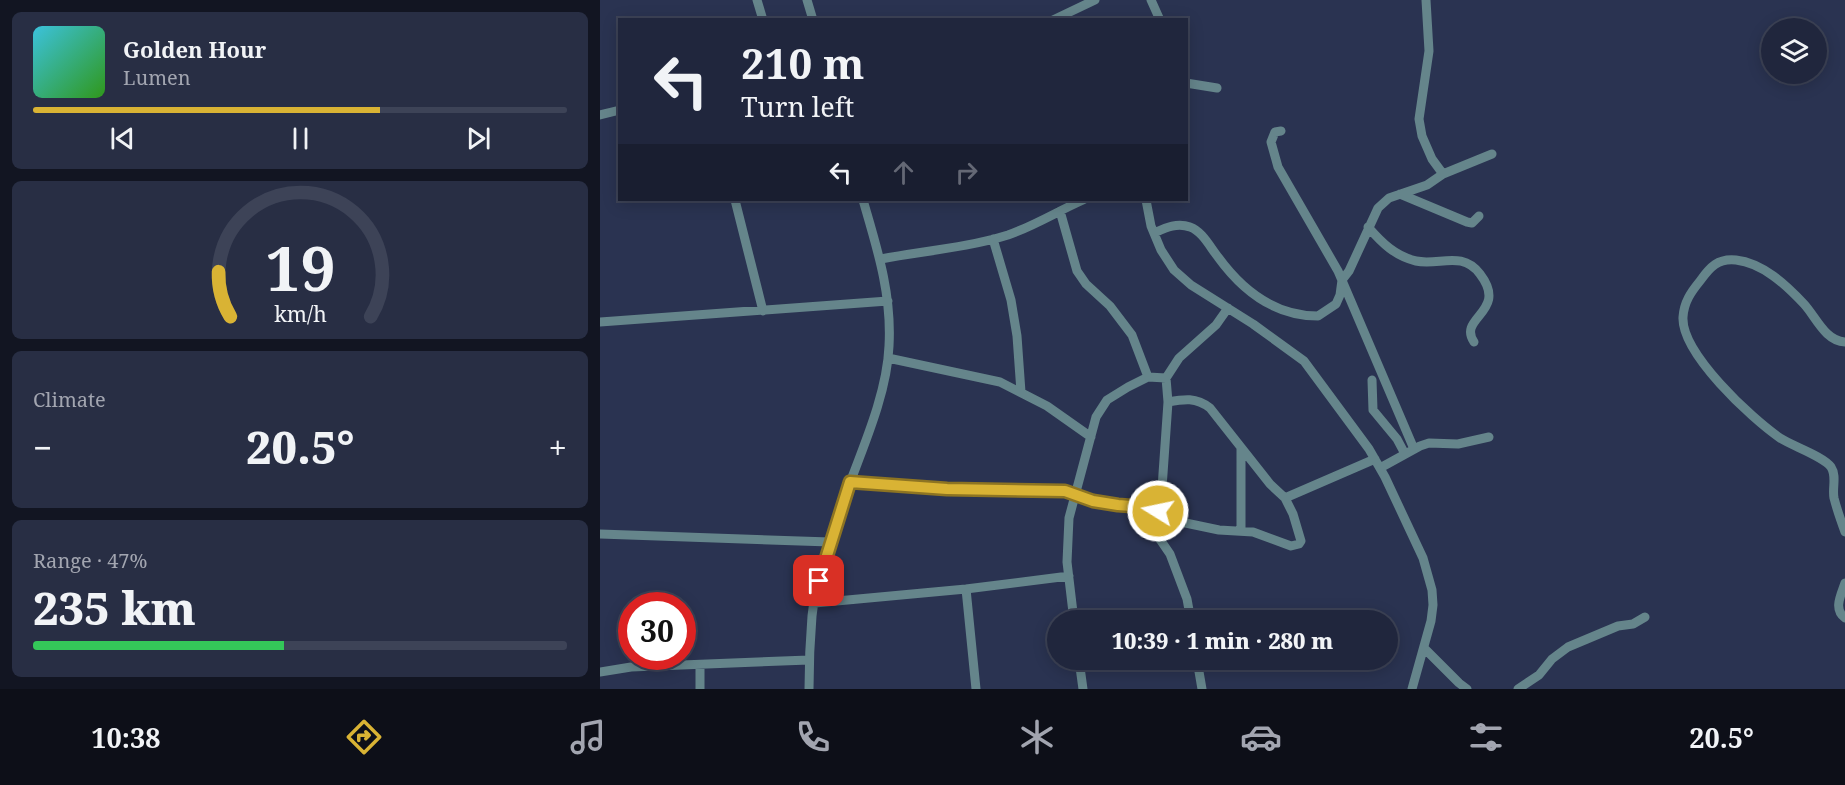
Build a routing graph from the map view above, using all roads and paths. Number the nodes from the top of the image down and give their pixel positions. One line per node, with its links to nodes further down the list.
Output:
1 (757, 0): 6 (street)
2 (807, 0): 7 (street)
3 (1095, 0): 8 (street)
4 (1151, 0): 9 (street)
5 (1426, 0): 16 (street)
6 (762, 18)
7 (812, 18)
8 (1057, 18)
9 (1159, 18)
10 (1188, 82): 11 (street)
11 (1217, 88)
12 (618, 110): 13 (street)
13 (600, 115)
14 (1281, 130): 28 (street)
15 (1492, 154): 16 (street)
16 (1443, 174): 17 (street)
17 (1400, 194): 23 (street); 24 (street)
18 (735, 201): 31 (street)
19 (863, 201): 27 (street)
20 (1081, 201): 22 (street)
21 (1146, 201): 25 (street)
22 (1060, 211): 26 (street); 36 (street)
23 (1479, 216)
24 (1368, 227): 28 (street); 33 (street)
25 (1154, 233): 28 (street); 30 (street)
26 (993, 239): 27 (street); 39 (street)
27 (881, 260): 29 (street)
28 (1342, 280): 44 (street)
29 (888, 301): 31 (street); 35 (street)
30 (1228, 308): 37 (street); 46 (street)
31 (763, 311): 32 (street)
32 (600, 322)
33 (1474, 342)
34 (1845, 342): 52 (street)
35 (888, 358): 39 (street); 47 (street)
36 (1148, 377): 37 (street); 41 (street)
37 (1167, 378): 40 (street)
38 (1372, 380): 45 (street)
39 (1021, 392): 41 (street)
40 (1168, 402): 43 (street); 50 (street)
41 (1091, 437): 48 (street)
42 (1489, 437): 44 (street)
43 (1241, 448): 49 (street); 51 (street)
44 (1414, 448): 45 (street)
45 (1405, 454): 46 (street)
46 (1377, 463): 49 (street); 63 (street)
47 (850, 482): 48 (street); 54 (street)
48 (1075, 495): 50 (street); 55 (street)
49 (1285, 498): 51 (street)
50 (1158, 512): 51 (street); 60 (street)
51 (1241, 531)
52 (1845, 532)
53 (600, 534): 54 (street)
54 (830, 542): 58 (street)
55 (1069, 576): 57 (street); 59 (street)
56 (1845, 583): 62 (street)
57 (966, 589): 58 (street); 71 (street)
58 (815, 603): 64 (street)
59 (1073, 610)
60 (1189, 610)
61 (1645, 617): 76 (street)
62 (1845, 618)
63 (1424, 648): 74 (street); 75 (street)
64 (809, 660): 65 (street); 70 (street)
65 (700, 665): 68 (street); 69 (street)
66 (1080, 670): 72 (street)
67 (1199, 670): 73 (street)
68 (600, 672)
69 (700, 689)
70 (808, 689)
71 (976, 689)
72 (1083, 689)
73 (1202, 689)
74 (1412, 689)
75 (1467, 689)
76 (1518, 689)

